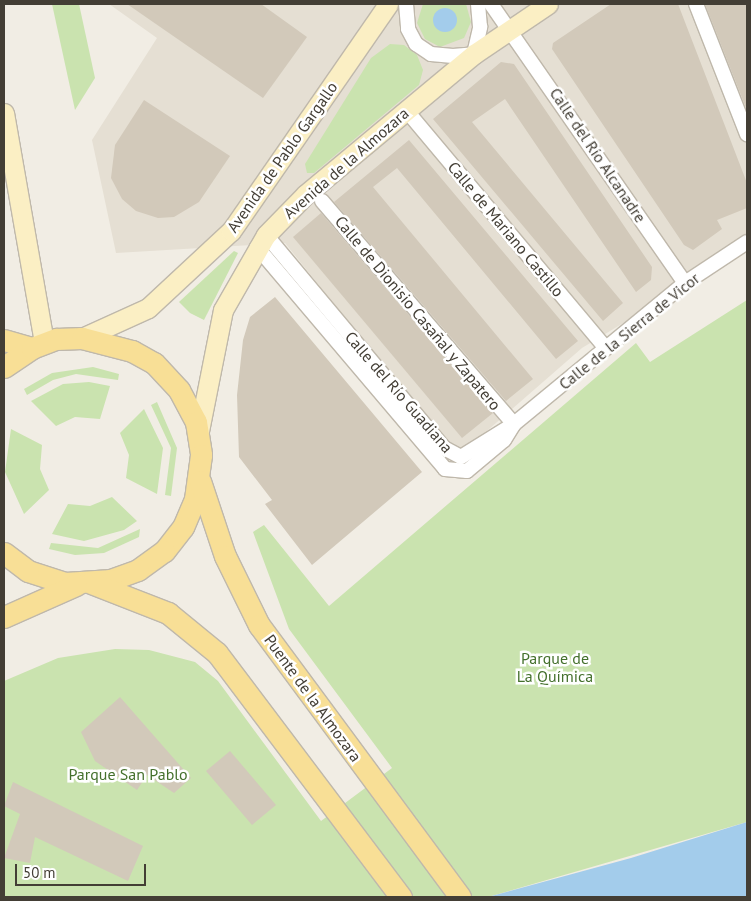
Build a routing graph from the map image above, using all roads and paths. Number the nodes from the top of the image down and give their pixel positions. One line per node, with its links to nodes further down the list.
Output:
1 (388, 4): 16 (street, Avenida de Pablo Gargallo)
2 (406, 4): 8 (street)
3 (478, 4): 8 (street)
4 (491, 4): 7 (street)
5 (548, 4): 7 (street, Avenida de la Almozara)
6 (696, 4): 11 (street)
7 (511, 27): 8 (street, Avenida de la Almozara); 15 (street, Calle del Río Alcanadre)
8 (474, 54): 9 (street, Avenida de la Almozara)
9 (406, 110): 13 (street, Avenida de la Almozara); 19 (street, Calle de Mariano Castillo)
10 (4, 113): 18 (street)
11 (747, 134)
12 (322, 201): 21 (street, Calle de Dionisio Casañal y Zapatero)
13 (262, 241): 21 (street, Calle del Río Guadiana); 22 (street, Avenida de la Almozara)
14 (747, 242): 15 (street, Calle de la Sierra de Vicor)
15 (685, 283): 19 (street, Calle de la Sierra de Vicor)
16 (82, 338): 18 (main road); 22 (main road)
17 (4, 340): 18 (main road)
18 (38, 345): 20 (main road)
19 (606, 348): 21 (street, Calle de la Sierra de Vicor)
20 (4, 367)
21 (514, 424)
22 (199, 431): 23 (main road)
23 (200, 481): 25 (main road); 28 (main road, Puente de la Almozara)
24 (4, 553): 25 (main road)
25 (84, 584): 26 (main road); 27 (main road)
26 (4, 617)
27 (401, 897)
28 (460, 897)

